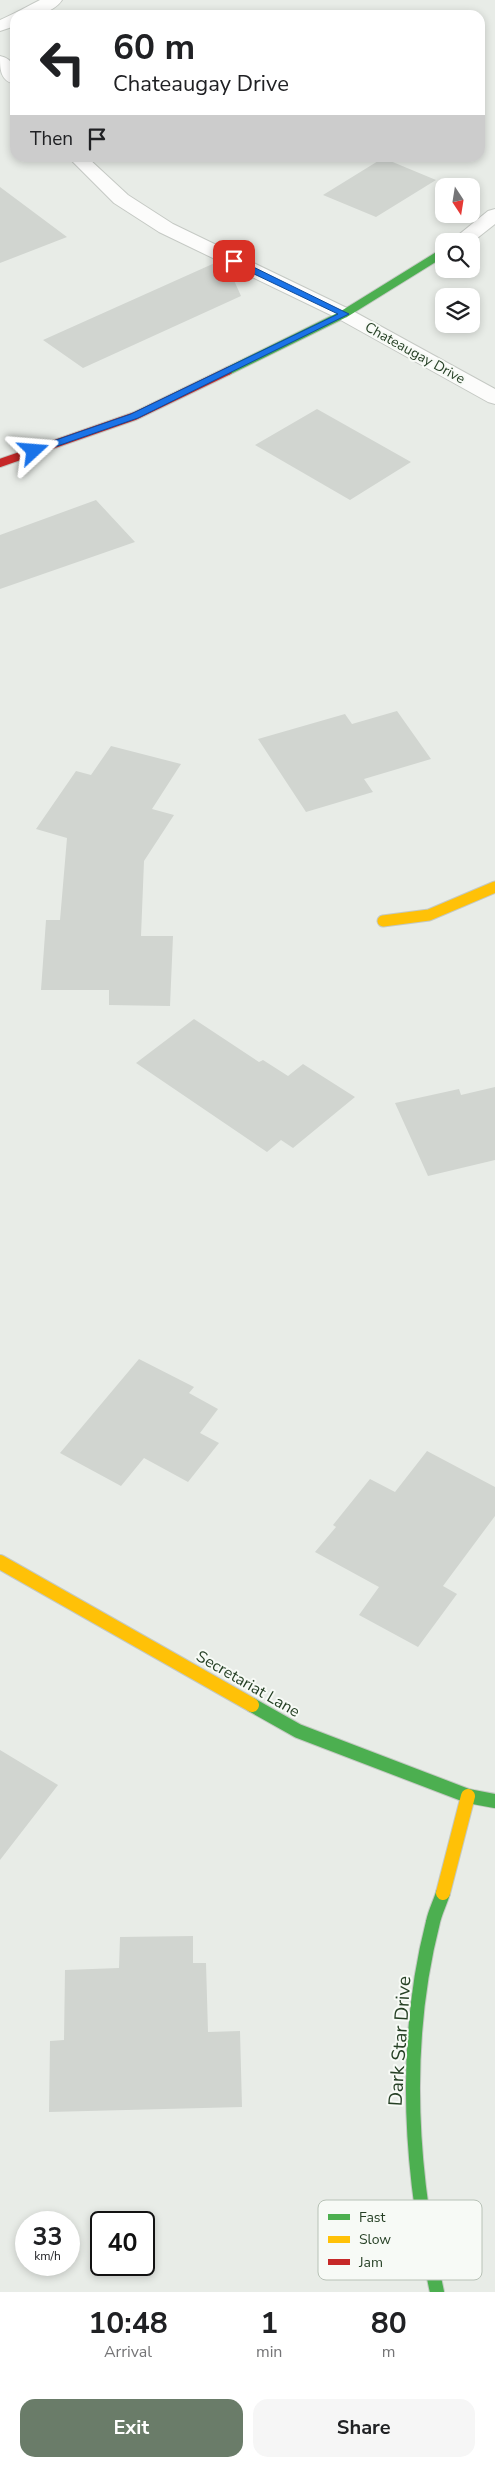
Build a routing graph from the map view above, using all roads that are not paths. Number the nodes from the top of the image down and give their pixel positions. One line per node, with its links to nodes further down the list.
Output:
1 (53, 0): 2 (street)
2 (34, 10)
3 (0, 60): 4 (street)
4 (10, 73)
5 (82, 162): 9 (street, Chateaugay Drive)
6 (495, 215): 7 (street)
7 (471, 233)
8 (435, 258): 9 (street)
9 (344, 314): 10 (street, Chateaugay Drive); 11 (street)
10 (495, 398)
11 (0, 463)
12 (495, 887): 13 (street)
13 (383, 921)
14 (0, 1562): 15 (street, Secretariat Lane)
15 (468, 1796): 16 (street, Secretariat Lane); 17 (street, Dark Star Drive)
16 (495, 1801)
17 (419, 2200)

